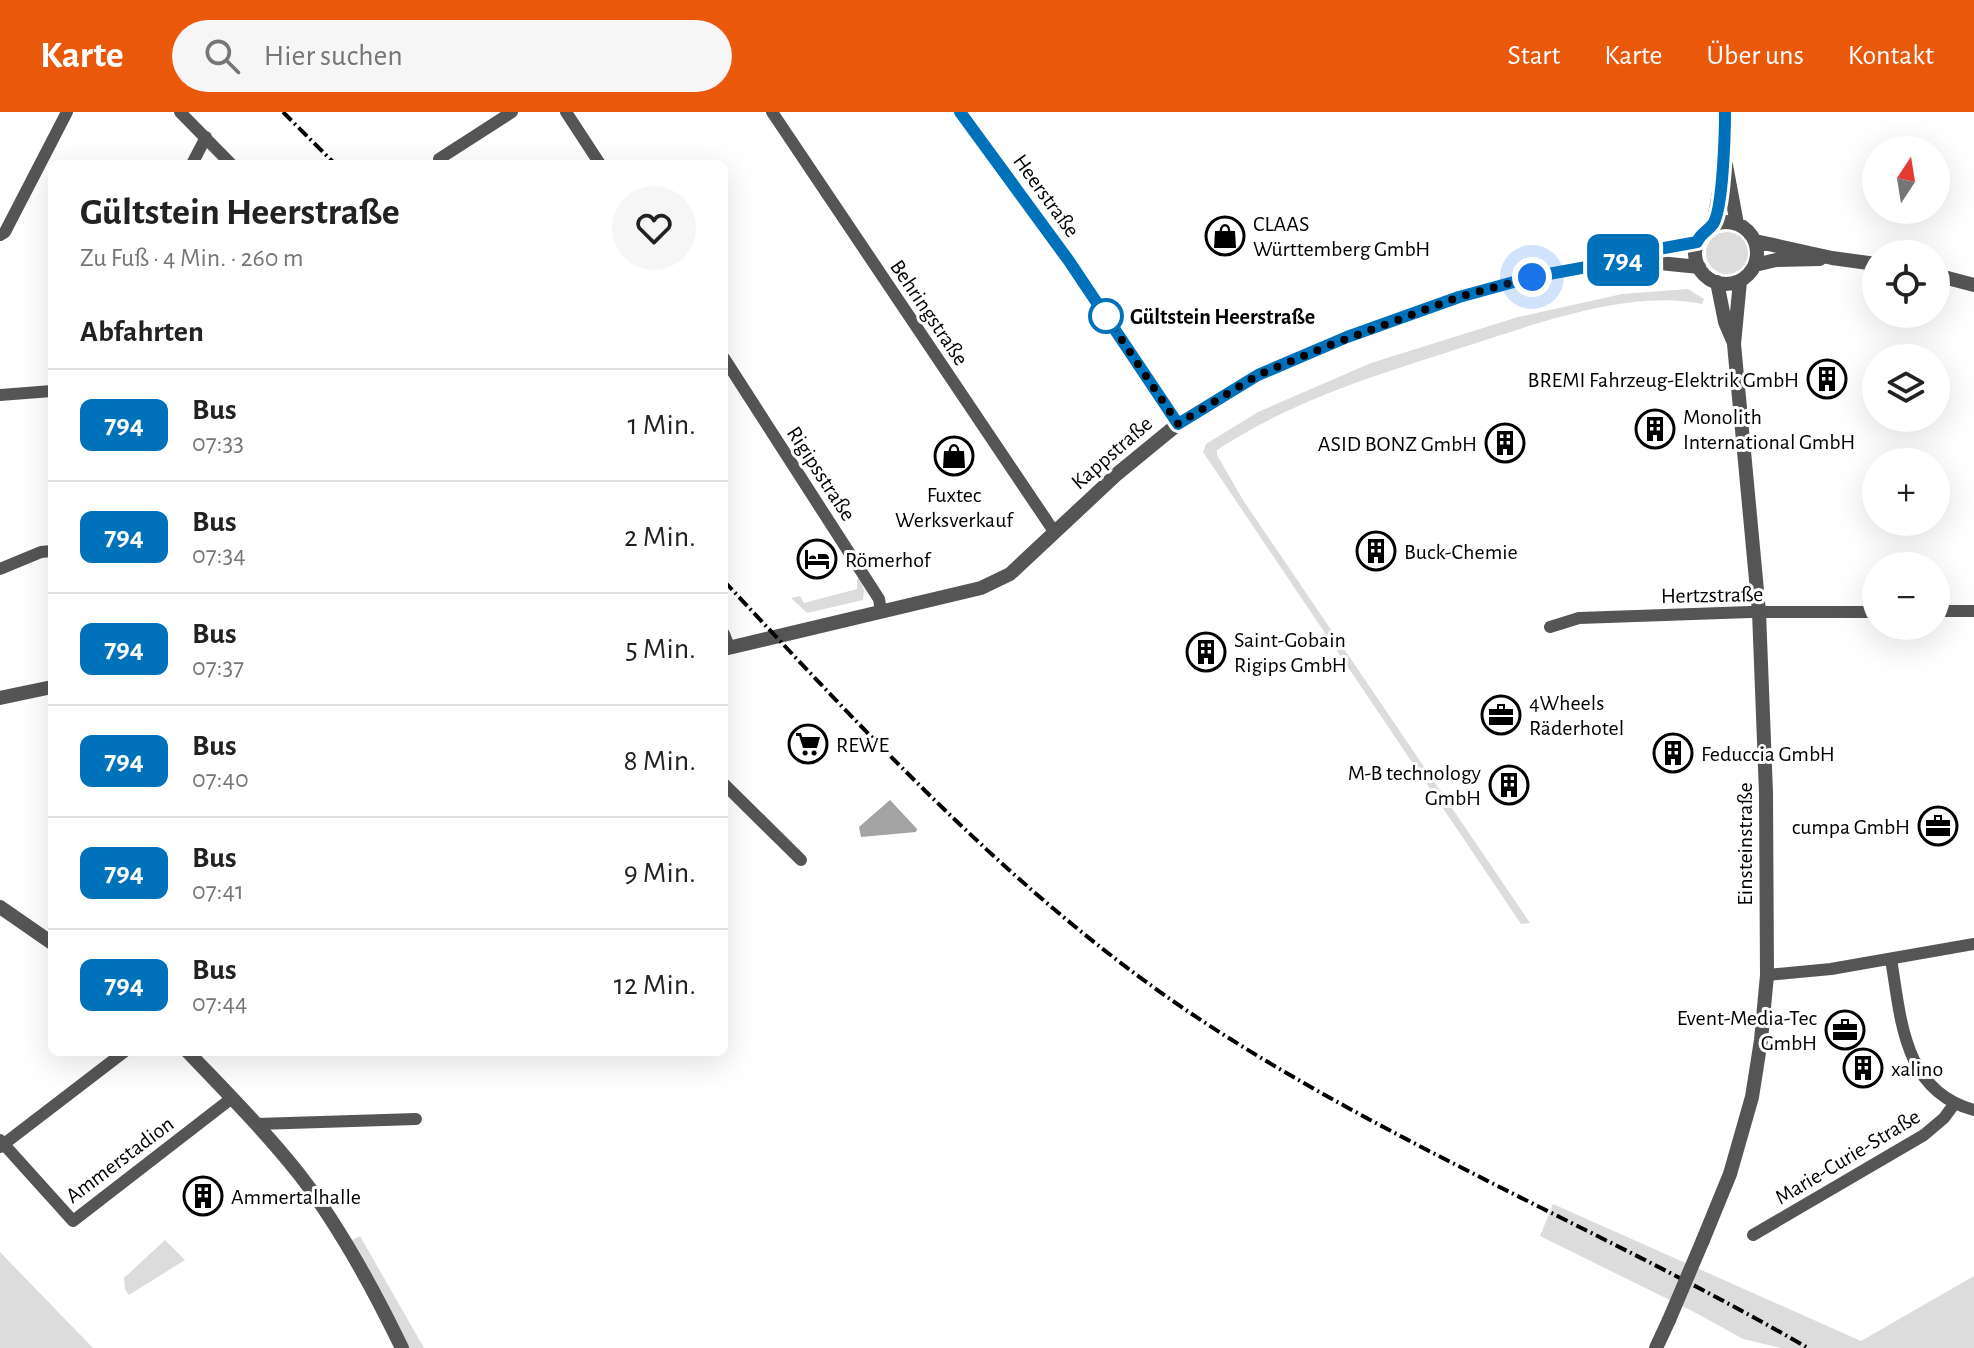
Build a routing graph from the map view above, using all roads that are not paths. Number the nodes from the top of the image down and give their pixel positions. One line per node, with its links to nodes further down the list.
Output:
1 (67, 112): 16 (street)
2 (180, 112): 8 (street)
3 (512, 112): 9 (street)
4 (566, 112): 12 (street)
5 (772, 112): 33 (street, Behringstraße)
6 (960, 112): 32 (street, Heerstraße)
7 (1726, 112): 13 (street)
8 (206, 137): 10 (street); 11 (street)
9 (439, 159)
10 (194, 160)
11 (227, 160)
12 (597, 160)
13 (1725, 160): 14 (street); 15 (street)
14 (1737, 224): 15 (street); 17 (street)
15 (1713, 225): 18 (street)
16 (0, 235)
17 (1755, 241): 19 (street); 22 (street)
18 (1697, 242): 20 (street, Kappstraße); 23 (street)
19 (1832, 258): 21 (street); 22 (street)
20 (1625, 260): 23 (street, Kappstraße); 32 (street, Kappstraße)
21 (1862, 262)
22 (1755, 265): 25 (street)
23 (1699, 267): 26 (street)
24 (1950, 279): 27 (street)
25 (1740, 281): 26 (street); 28 (street, Einsteinstraße)
26 (1717, 282): 28 (street, Einsteinstraße)
27 (1974, 285)
28 (1734, 344): 39 (street, Einsteinstraße)
29 (728, 364): 36 (street, Rigipsstraße)
30 (48, 391): 31 (street)
31 (0, 395)
32 (1178, 424): 33 (street, Kappstraße)
33 (1055, 533): 36 (street, Kappstraße)
34 (48, 551): 35 (street)
35 (0, 569)
36 (881, 611): 42 (street, Kappstraße)
37 (1950, 611): 38 (street)
38 (1974, 611)
39 (1759, 612): 40 (street, Hertzstraße); 41 (street, Hertzstraße); 51 (street, Einsteinstraße)
40 (1862, 612)
41 (1550, 627)
42 (728, 643)
43 (48, 688): 44 (street)
44 (0, 698)
45 (728, 788): 46 (street)
46 (801, 860)
47 (0, 907): 48 (street)
48 (48, 940)
49 (1974, 944): 50 (street)
50 (1891, 959): 51 (street); 55 (street, Marie-Curie-Straße)
51 (1767, 975): 62 (street, Einsteinstraße, bridge)
52 (119, 1056): 59 (street)
53 (192, 1056): 54 (street)
54 (232, 1098): 58 (street); 59 (street, Ammerstadion)
55 (1955, 1103): 56 (street, Marie-Curie-Straße); 60 (street, Marie-Curie-Straße)
56 (1974, 1110)
57 (416, 1119): 58 (street)
58 (257, 1124): 61 (street)
59 (1, 1143)
60 (1753, 1235)
61 (402, 1348)
62 (1656, 1348)

